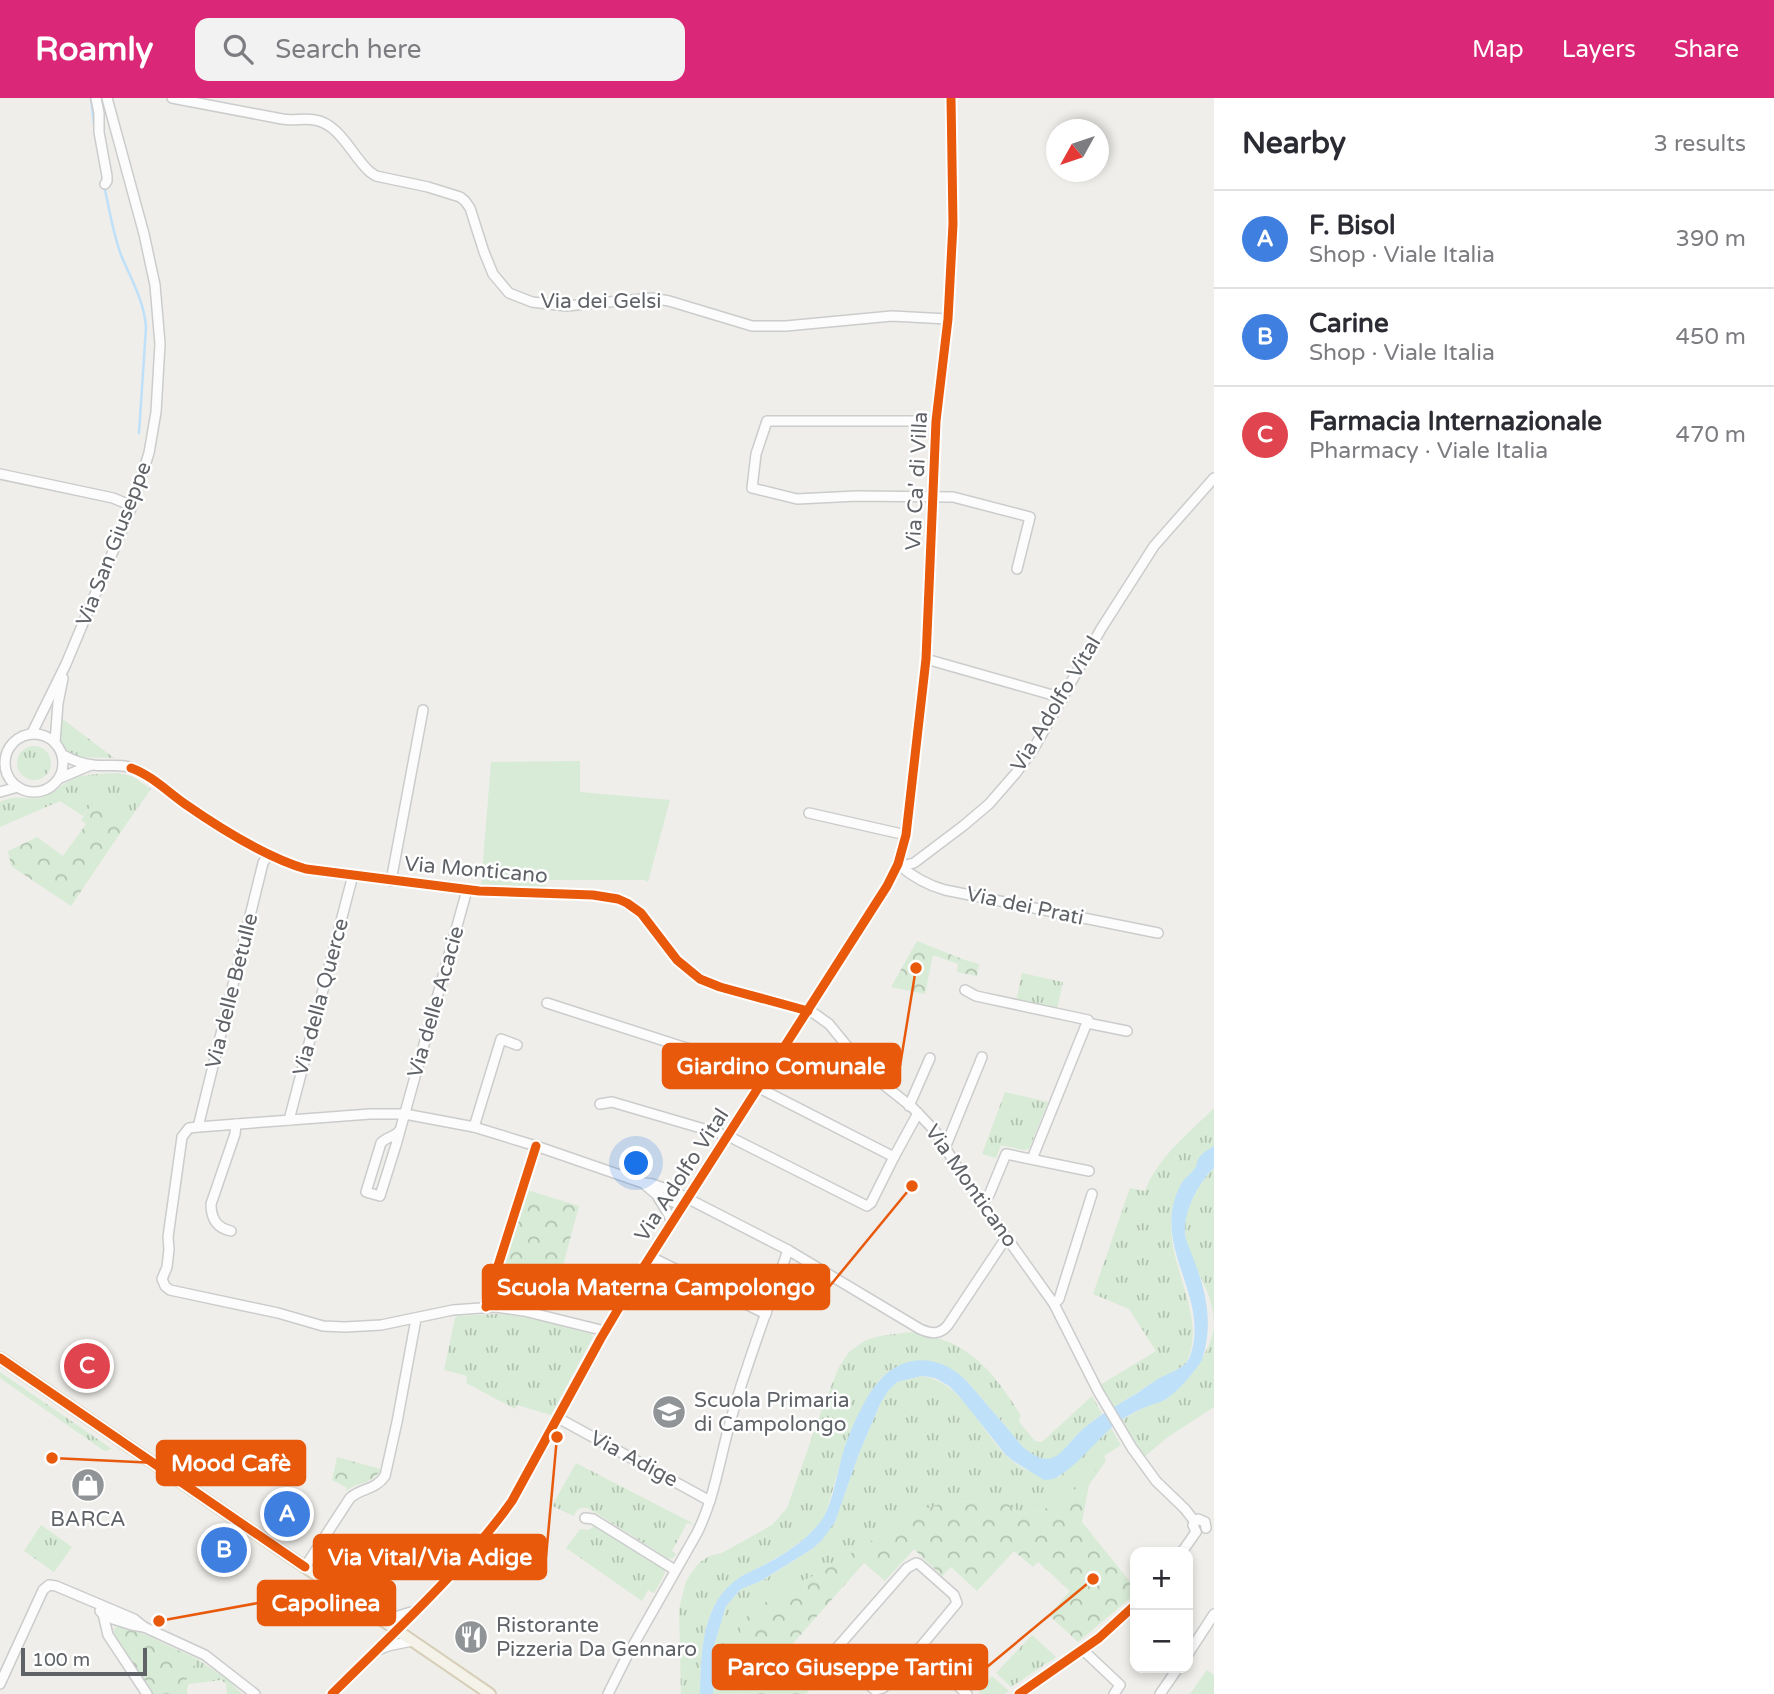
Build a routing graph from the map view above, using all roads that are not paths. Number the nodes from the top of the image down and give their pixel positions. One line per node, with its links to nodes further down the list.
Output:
1 (96, 98): 5 (street)
2 (110, 98): 11 (street, Via San Giuseppe)
3 (172, 98): 6 (street, Via dei Gelsi)
4 (951, 98): 6 (street, Via Ca' di Villa)
5 (106, 184)
6 (948, 319): 7 (street, Via Ca' di Villa)
7 (936, 421): 10 (street, Via Ca' di Villa); 10 (street)
8 (0, 474): 11 (street)
9 (1214, 478): 15 (street, Via Adolfo Vital)
10 (934, 497): 12 (street); 13 (street, Via Ca' di Villa)
11 (132, 506): 14 (street, Via San Giuseppe)
12 (1017, 569)
13 (926, 659): 15 (street); 28 (street, Via Ca' di Villa)
14 (66, 664): 16 (street, Via San Giuseppe); 18 (street, Via San Giuseppe)
15 (1063, 698): 30 (street, Via Adolfo Vital)
16 (46, 704): 18 (street); 19 (street, Via San Giuseppe)
17 (423, 710): 32 (street)
18 (56, 723): 20 (street, Via San Giuseppe)
19 (32, 733): 20 (street); 23 (street)
20 (55, 742): 21 (street)
21 (63, 755): 22 (street, Via Monticano); 24 (street)
22 (93, 765): 24 (street, Via Monticano); 29 (street, Via Monticano)
23 (3, 775): 25 (street)
24 (60, 778): 25 (street)
25 (18, 788): 26 (street)
26 (0, 792)
27 (809, 813): 28 (street)
28 (906, 835): 30 (street, Via Ca' di Villa)
29 (268, 855): 31 (street, Via Monticano); 52 (street, Via delle Betulle)
30 (898, 864): 34 (street, Via dei Prati); 37 (street, Via Adolfo Vital)
31 (353, 875): 32 (street, Via Monticano); 49 (street, Via della Querce)
32 (391, 881): 33 (street, Via Monticano)
33 (467, 890): 37 (street, Via Monticano); 48 (street, Via delle Acacie)
34 (1158, 933)
35 (965, 990): 38 (street)
36 (547, 1003): 43 (street)
37 (808, 1011): 43 (street, Via Adolfo Vital); 46 (street, Via Monticano)
38 (1087, 1023): 39 (street); 58 (street)
39 (1127, 1031)
40 (517, 1045): 51 (street)
41 (982, 1057): 56 (street)
42 (930, 1058): 46 (street)
43 (767, 1074): 44 (street, Via Adolfo Vital)
44 (759, 1088): 54 (street, Via Adolfo Vital); 57 (street)
45 (600, 1104): 54 (street)
46 (909, 1105): 47 (street, Via Monticano)
47 (918, 1113): 56 (street, Via Monticano); 57 (street)
48 (405, 1114): 49 (street); 51 (street); 53 (street, Via delle Acacie)
49 (289, 1120): 50 (street)
50 (236, 1124): 52 (street); 66 (street)
51 (474, 1127): 55 (street)
52 (193, 1128): 73 (street, Via delle Betulle)
53 (399, 1131): 53 (street, Via delle Acacie)
54 (728, 1136): 57 (street); 63 (street, Via Adolfo Vital)
55 (536, 1146): 60 (street); 71 (street)
56 (945, 1147): 64 (street, Via Monticano)
57 (894, 1157)
58 (1032, 1159): 59 (street); 64 (street)
59 (1089, 1171)
60 (643, 1183): 62 (street); 63 (street)
61 (1092, 1194): 70 (street)
62 (657, 1195): 63 (street); 65 (street)
63 (686, 1202): 65 (street, Via Adolfo Vital); 68 (street)
64 (982, 1203): 67 (street, Via Monticano)
65 (672, 1224): 69 (street, Via Adolfo Vital)
66 (231, 1231)
67 (1006, 1238): 68 (street); 70 (street, Via Monticano)
68 (788, 1250): 72 (street)
69 (651, 1257): 72 (street); 74 (street, Via Adolfo Vital)
70 (1054, 1304): 79 (street, Via Monticano)
71 (486, 1307): 73 (street); 74 (street)
72 (766, 1314): 77 (street)
73 (416, 1319): 81 (street)
74 (606, 1331): 76 (street, Via Adolfo Vital)
75 (0, 1358): 81 (main road)
76 (558, 1418): 77 (street, Via Adige); 84 (street, Via Adolfo Vital)
77 (710, 1500): 82 (street)
78 (585, 1518): 82 (street)
79 (1203, 1528): 80 (street)
80 (1186, 1547)
81 (305, 1567): 88 (main road)
82 (675, 1570): 102 (street)
83 (92, 1602): 86 (street); 89 (street); 97 (street)
84 (416, 1610): 88 (street); 90 (street, Via Adolfo Vital)
85 (1130, 1610): 94 (street)
86 (103, 1614): 89 (street); 98 (street)
87 (1214, 1614): 92 (street)
88 (379, 1618): 90 (main road)
89 (144, 1626): 99 (street)
90 (396, 1630): 91 (main road); 95 (street, Via Adolfo Vital)
91 (412, 1642): 95 (street); 101 (main road)
92 (1193, 1646)
93 (918, 1650): 93 (street); 103 (street)
94 (1083, 1650): 104 (street); 105 (street)
95 (373, 1652): 100 (street, Via Adolfo Vital)
96 (1175, 1673): 106 (street)
97 (0, 1684)
98 (147, 1694)
99 (255, 1694)
100 (332, 1694)
101 (490, 1694)
102 (608, 1694)
103 (967, 1694)
104 (1019, 1694)
105 (1114, 1694)
106 (1160, 1694)

